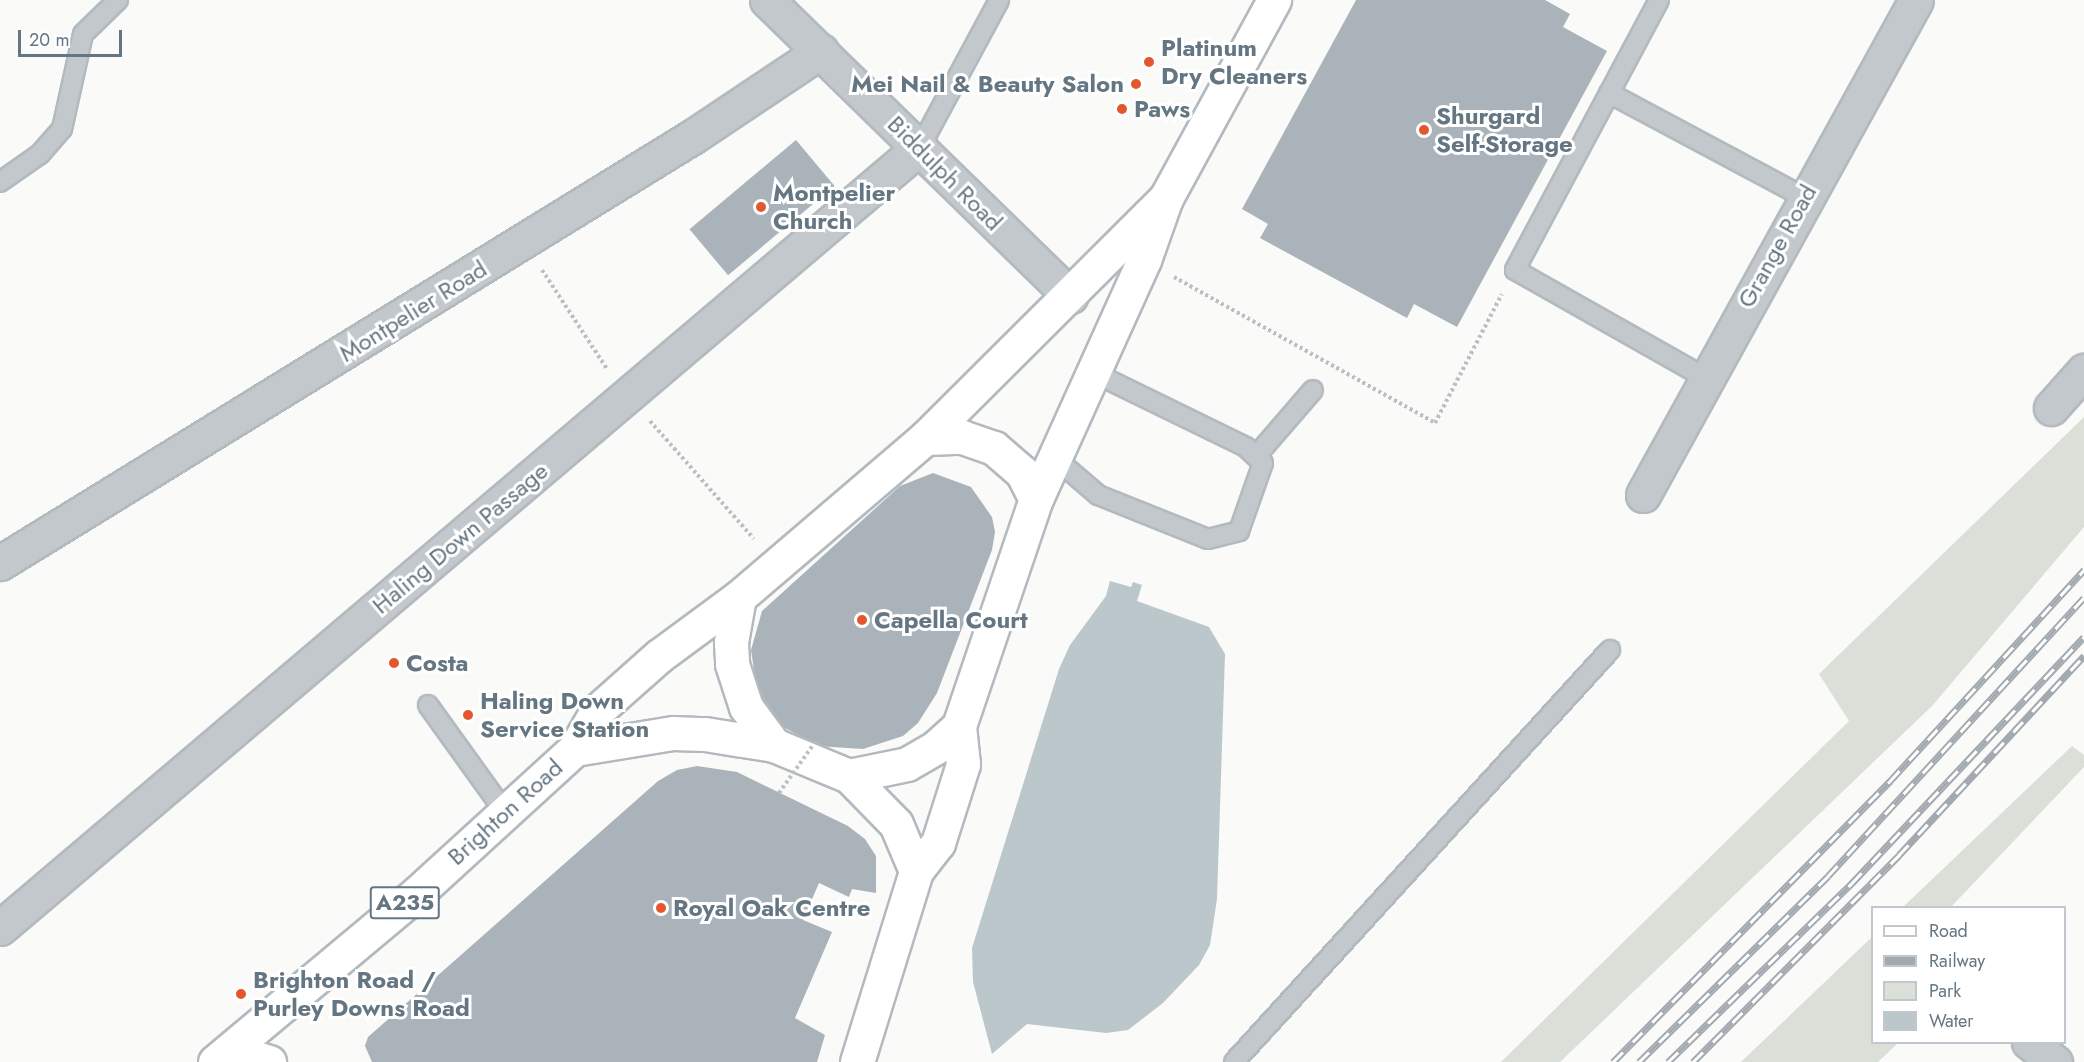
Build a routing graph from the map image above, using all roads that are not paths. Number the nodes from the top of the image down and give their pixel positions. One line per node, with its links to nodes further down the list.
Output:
1 (118, 0): 10 (lane)
2 (767, 0): 7 (street, Biddulph Road)
3 (999, 0): 9 (lane)
4 (1274, 0): 12 (main road)
5 (1659, 0): 8 (lane)
6 (1916, 0): 11 (street, Grange Road)
7 (821, 51): 9 (street, Biddulph Road); 24 (street, Montpelier Road)
8 (1609, 93): 11 (lane); 16 (lane)
9 (921, 147): 13 (street, Biddulph Road); 34 (street, Haling Down Passage)
10 (0, 182)
11 (1804, 196): 16 (street, Grange Road)
12 (1166, 198): 13 (main road); 15 (main road)
13 (1070, 296): 19 (main road)
14 (2084, 370): 18 (street)
15 (1094, 373): 20 (lane); 21 (main road)
16 (1706, 378): 22 (street, Grange Road)
17 (1313, 390): 20 (lane)
18 (2051, 408)
19 (925, 438): 23 (main road); 25 (main road)
20 (1256, 456): 21 (lane)
21 (1055, 458): 23 (main road)
22 (1643, 495)
23 (1036, 499): 28 (main road)
24 (0, 563)
25 (739, 597): 29 (main road); 30 (main road)
26 (1610, 650): 39 (lane)
27 (428, 705): 32 (lane)
28 (958, 726): 31 (main road); 33 (main road)
29 (774, 745): 30 (main road); 31 (main road)
30 (575, 749): 32 (main road, Brighton Road / A235)
31 (849, 776): 33 (main road)
32 (505, 812): 36 (main road, Brighton Road / A235)
33 (916, 871): 38 (main road)
34 (0, 928)
35 (2032, 1044): 40 (street)
36 (223, 1056): 37 (main road)
37 (269, 1062)
38 (857, 1062)
39 (1234, 1062)
40 (2055, 1062)

